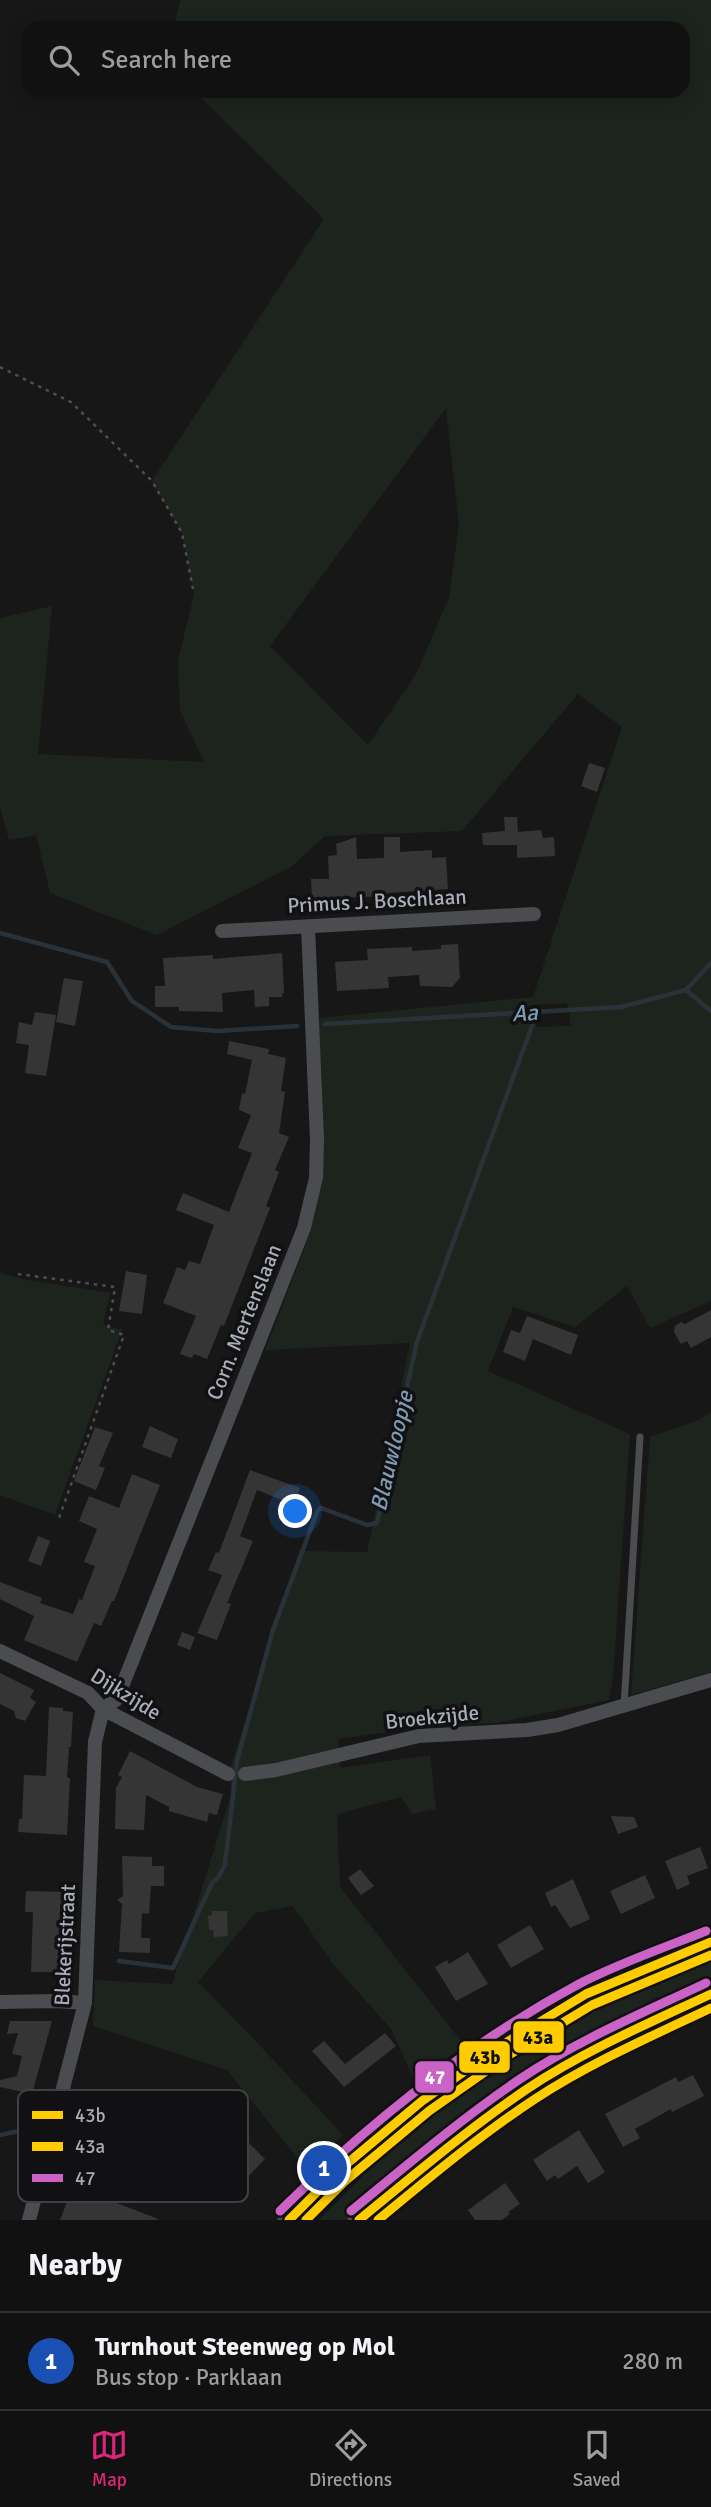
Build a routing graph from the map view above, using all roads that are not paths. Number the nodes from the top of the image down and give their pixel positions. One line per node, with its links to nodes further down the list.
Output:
1 (534, 915): 2 (street, Primus J. Boschlaan)
2 (307, 926): 3 (street, Primus J. Boschlaan); 8 (street, Corn. Mertenslaan)
3 (222, 931)
4 (640, 1437): 7 (lane)
5 (0, 1651): 8 (street, Dijkzijde)
6 (711, 1679): 7 (street, Broekzijde)
7 (624, 1707): 10 (street, Broekzijde)
8 (103, 1709): 9 (street, Dijkzijde); 14 (street, Blekerijstraat)
9 (228, 1774)
10 (245, 1774)
11 (711, 1942): 18 (main road)
12 (711, 1994): 19 (main road)
13 (0, 2002): 14 (street)
14 (85, 2004): 15 (street, Blekerijstraat)
15 (63, 2090)
16 (34, 2202): 17 (street, Blekerijstraat)
17 (29, 2220)
18 (289, 2220)
19 (359, 2220)

